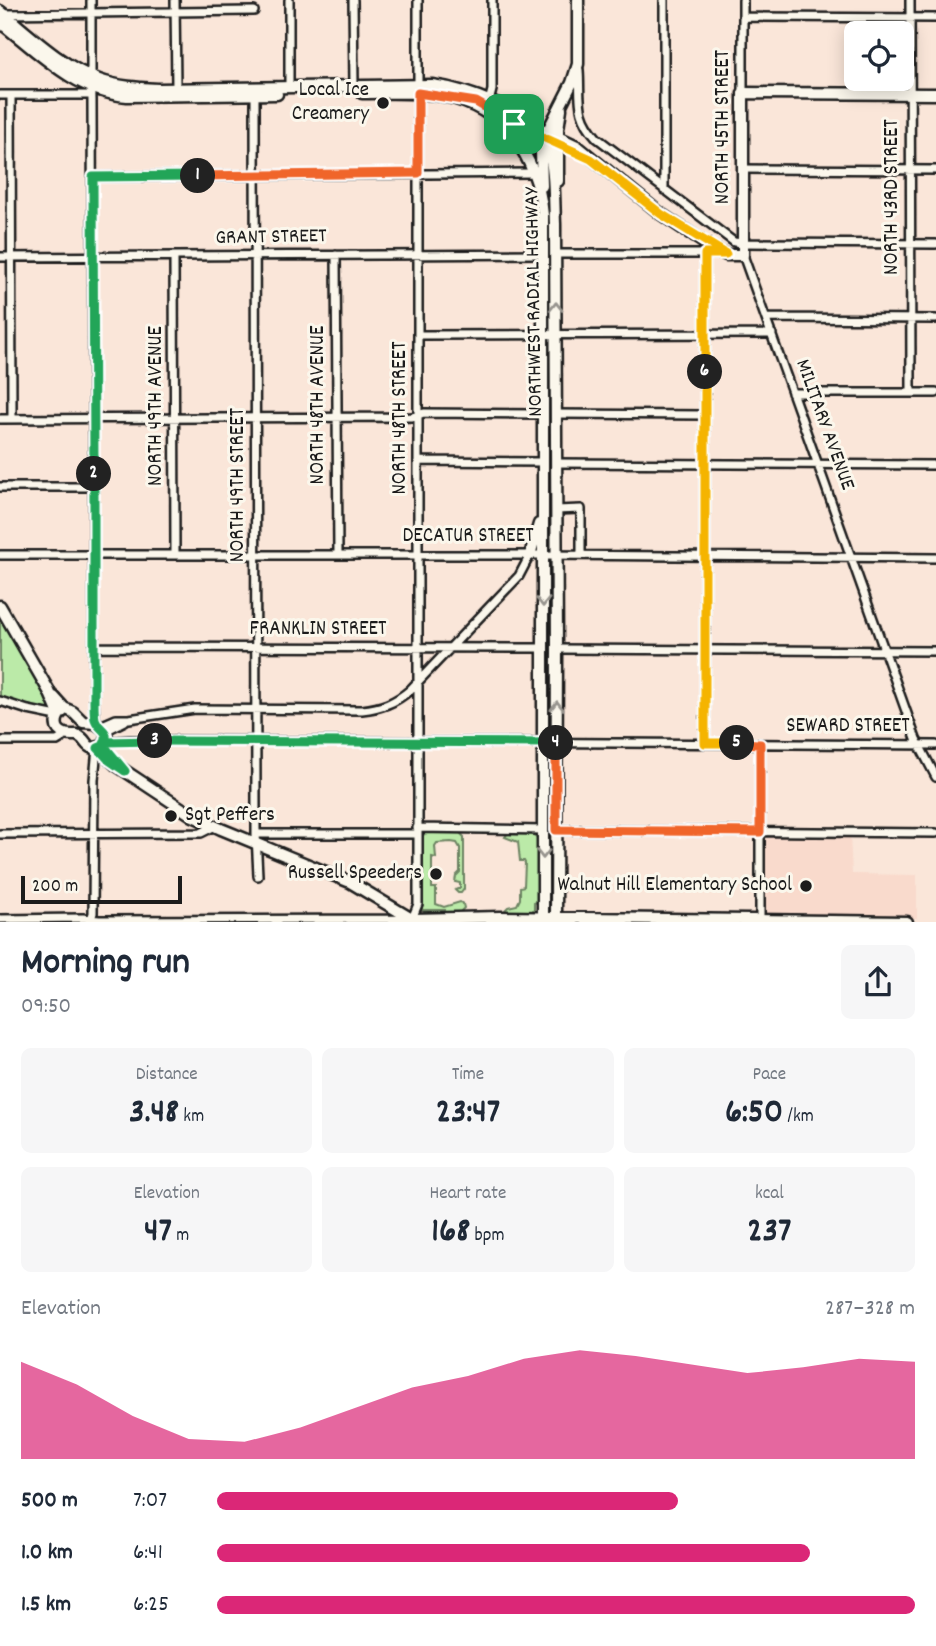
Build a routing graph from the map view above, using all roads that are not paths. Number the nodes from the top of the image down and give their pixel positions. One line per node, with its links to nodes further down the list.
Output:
1 (91, 0): 13 (street)
2 (176, 0): 12 (street)
3 (289, 0): 21 (street)
4 (354, 0): 20 (street)
5 (418, 0): 23 (street, NORTH 48TH STREET)
6 (492, 0): 32 (street)
7 (578, 0): 18 (main road)
8 (664, 0): 48 (street)
9 (743, 0): 15 (street, NORTH 45TH STREET)
10 (911, 0): 16 (street, NORTH 43RD STREET)
11 (254, 11): 12 (street)
12 (176, 12): 13 (street); 22 (street)
13 (91, 13): 14 (street); 19 (street)
14 (1, 16): 19 (main road, NORTHWEST RADIAL HIGHWAY); 24 (main road, NORTHWEST RADIAL HIGHWAY)
15 (743, 17): 16 (street); 25 (street, NORTH 45TH STREET)
16 (911, 18): 17 (street); 27 (street, NORTH 43RD STREET)
17 (936, 18)
18 (578, 64): 33 (street); 33 (main road)
19 (91, 76): 22 (main road, NORTHWEST RADIAL HIGHWAY); 24 (street)
20 (354, 86): 21 (main road, NORTHWEST RADIAL HIGHWAY); 23 (main road, NORTHWEST RADIAL HIGHWAY)
21 (289, 87): 22 (main road, NORTHWEST RADIAL HIGHWAY)
22 (176, 88)
23 (418, 89): 26 (main road, NORTHWEST RADIAL HIGHWAY); 31 (main road, NORTHWEST RADIAL HIGHWAY); 32 (main road, NORTHWEST RADIAL HIGHWAY); 44 (street, NORTH 48TH STREET)
24 (92, 92): 26 (main road, NORTHWEST RADIAL HIGHWAY); 30 (street); 47 (street)
25 (743, 93): 27 (main road); 41 (main road, NORTH 45TH STREET)
26 (255, 94): 46 (street, NORTH 49TH STREET)
27 (911, 94): 28 (main road); 42 (street, NORTH 43RD STREET)
28 (936, 94)
29 (0, 95): 30 (street)
30 (11, 95): 63 (street)
31 (454, 99): 36 (main road); 45 (main road, NORTHWEST RADIAL HIGHWAY)
32 (489, 102): 35 (main road, NORTHWEST RADIAL HIGHWAY)
33 (571, 106): 34 (main road); 37 (main road); 48 (street)
34 (552, 119): 35 (main road); 36 (main road)
35 (529, 122): 36 (main road, NORTHWEST RADIAL HIGHWAY)
36 (545, 135): 37 (main road); 49 (main road); 50 (main road, NORTHWEST RADIAL HIGHWAY)
37 (558, 141): 38 (main road); 39 (main road); 40 (main road)
38 (577, 153): 39 (main road); 40 (main road)
39 (591, 159): 58 (main road)
40 (558, 161): 50 (main road)
41 (743, 169): 42 (street); 51 (main road, NORTH 45TH STREET)
42 (911, 170): 43 (street); 52 (street, NORTH 43RD STREET)
43 (936, 170)
44 (418, 173): 45 (street); 46 (street); 54 (street, NORTH 48TH STREET)
45 (534, 173): 49 (main road, NORTHWEST RADIAL HIGHWAY)
46 (255, 175): 47 (street); 61 (street, NORTH 49TH STREET)
47 (93, 177): 64 (street)
48 (664, 190): 51 (street)
49 (542, 215): 55 (main road, NORTHWEST RADIAL HIGHWAY)
50 (555, 224): 56 (main road, NORTHWEST RADIAL HIGHWAY)
51 (743, 243): 52 (street); 60 (main road, NORTH 45TH STREET)
52 (911, 244): 53 (street); 67 (street, NORTH 43RD STREET)
53 (936, 244)
54 (418, 254): 55 (street, GRANT STREET); 59 (street, GRANT STREET); 70 (street, NORTH 48TH STREET)
55 (542, 254): 71 (main road, NORTHWEST RADIAL HIGHWAY)
56 (556, 254): 57 (street); 72 (main road, NORTHWEST RADIAL HIGHWAY, one-way to 56)
57 (705, 254): 58 (street); 73 (street)
58 (726, 254): 60 (main road)
59 (336, 255): 61 (street, GRANT STREET); 83 (street, NORTH 48TH AVENUE)
60 (743, 255): 66 (street, MILITARY AVENUE)
61 (255, 256): 65 (street, GRANT STREET); 82 (street, NORTH 49TH STREET)
62 (0, 257): 63 (street, GRANT STREET)
63 (12, 257): 64 (street, GRANT STREET); 85 (street)
64 (93, 257): 65 (street, GRANT STREET); 86 (street)
65 (174, 257): 81 (street, NORTH 49TH AVENUE)
66 (766, 318): 67 (street); 69 (street, MILITARY AVENUE)
67 (911, 318): 68 (street); 75 (street, NORTH 43RD STREET)
68 (936, 318)
69 (772, 334): 73 (street); 74 (street, MILITARY AVENUE)
70 (418, 335): 71 (street); 79 (street, NORTH 48TH STREET)
71 (543, 335): 72 (street); 77 (main road, NORTHWEST RADIAL HIGHWAY)
72 (556, 335): 73 (street); 78 (main road, NORTHWEST RADIAL HIGHWAY)
73 (705, 335): 80 (street)
74 (792, 393): 75 (street); 91 (street, MILITARY AVENUE)
75 (911, 393): 76 (street)
76 (936, 393)
77 (543, 414): 79 (street); 88 (main road, NORTHWEST RADIAL HIGHWAY)
78 (556, 414): 80 (street); 89 (main road, NORTHWEST RADIAL HIGHWAY)
79 (418, 415): 83 (street); 87 (street, NORTH 48TH STREET)
80 (705, 415): 90 (street)
81 (175, 418): 82 (street); 86 (street); 98 (street, NORTH 49TH AVENUE)
82 (256, 418): 83 (street); 100 (street, NORTH 49TH STREET)
83 (337, 418): 101 (street, NORTH 48TH AVENUE)
84 (0, 419): 85 (street)
85 (12, 419): 86 (street)
86 (93, 419): 94 (street)
87 (418, 461): 88 (street); 102 (street, NORTH 48TH STREET)
88 (543, 463): 95 (main road, NORTHWEST RADIAL HIGHWAY)
89 (556, 463): 90 (street); 96 (main road, NORTHWEST RADIAL HIGHWAY)
90 (705, 463): 91 (street); 107 (street)
91 (818, 464): 92 (street); 108 (street, MILITARY AVENUE)
92 (936, 465)
93 (0, 487): 94 (street)
94 (94, 487): 97 (street)
95 (543, 503): 103 (main road); 104 (main road, NORTHWEST RADIAL HIGHWAY)
96 (556, 510): 105 (main road, NORTHWEST RADIAL HIGHWAY); 106 (street)
97 (94, 554): 98 (street, DECATUR STREET); 99 (street, DECATUR STREET); 111 (street)
98 (175, 554): 100 (street, DECATUR STREET)
99 (0, 555)
100 (256, 555): 101 (street, DECATUR STREET); 112 (street, NORTH 49TH STREET)
101 (338, 555): 102 (street, DECATUR STREET)
102 (418, 555): 103 (street, DECATUR STREET); 113 (street, NORTH 48TH STREET)
103 (530, 555): 104 (street, DECATUR STREET); 114 (street)
104 (543, 555): 105 (street, DECATUR STREET); 115 (main road, NORTHWEST RADIAL HIGHWAY, one-way to 115)
105 (556, 555): 106 (street, DECATUR STREET); 116 (main road, NORTHWEST RADIAL HIGHWAY)
106 (581, 555): 107 (street, DECATUR STREET)
107 (705, 556): 108 (street, DECATUR STREET); 117 (street)
108 (851, 557): 109 (street, DECATUR STREET); 118 (street, MILITARY AVENUE)
109 (936, 558)
110 (0, 607): 125 (main road)
111 (94, 647): 112 (street, FRANKLIN STREET); 122 (street)
112 (256, 648): 113 (street, FRANKLIN STREET); 123 (street, NORTH 49TH STREET)
113 (418, 648): 114 (street, FRANKLIN STREET); 120 (street, NORTH 48TH STREET)
114 (451, 648): 115 (street, FRANKLIN STREET); 120 (street)
115 (543, 648): 131 (main road, NORTHWEST RADIAL HIGHWAY)
116 (557, 649): 117 (street); 130 (main road, NORTHWEST RADIAL HIGHWAY, one-way to 116)
117 (705, 649): 118 (street); 132 (street)
118 (884, 651): 119 (street); 134 (street, MILITARY AVENUE)
119 (936, 651)
120 (418, 682): 123 (street); 129 (street, NORTH 48TH STREET)
121 (0, 701): 125 (street)
122 (94, 701): 124 (street); 126 (street)
123 (256, 709): 126 (street); 128 (street, NORTH 49TH STREET)
124 (80, 718): 125 (main road); 126 (main road)
125 (61, 722): 126 (main road); 127 (street)
126 (100, 738): 128 (street, SEWARD STREET); 137 (main road); 144 (street)
127 (0, 741)
128 (256, 741): 129 (street, SEWARD STREET); 145 (street, NORTH 49TH STREET)
129 (418, 742): 131 (street, SEWARD STREET); 140 (street, NORTH 48TH STREET)
130 (556, 742): 131 (street, SEWARD STREET); 132 (street, SEWARD STREET); 139 (main road, NORTHWEST RADIAL HIGHWAY)
131 (543, 743): 138 (main road, NORTHWEST RADIAL HIGHWAY)
132 (705, 743): 133 (street, SEWARD STREET)
133 (760, 744): 134 (street, SEWARD STREET); 141 (street)
134 (918, 745): 135 (street, SEWARD STREET); 136 (street, MILITARY AVENUE)
135 (936, 745)
136 (936, 777)
137 (215, 826): 144 (street); 145 (main road)
138 (543, 830): 140 (street); 153 (main road, NORTHWEST RADIAL HIGHWAY, one-way to 153)
139 (556, 830): 141 (street); 154 (main road, NORTHWEST RADIAL HIGHWAY)
140 (417, 831): 145 (street); 152 (street, NORTH 48TH STREET)
141 (760, 832): 142 (street); 157 (street)
142 (936, 833)
143 (0, 834): 144 (street)
144 (93, 834): 148 (street)
145 (256, 839): 146 (street, NORTH 49TH STREET); 152 (main road)
146 (258, 876)
147 (0, 919): 148 (street)
148 (91, 920): 156 (street)
149 (210, 920): 150 (street); 156 (street)
150 (288, 920): 151 (street)
151 (366, 920): 152 (street)
152 (414, 920): 153 (main road)
153 (543, 920): 154 (main road)
154 (556, 920): 155 (main road)
155 (616, 920): 157 (main road)
156 (132, 921)
157 (760, 921): 158 (main road)
158 (906, 922)

